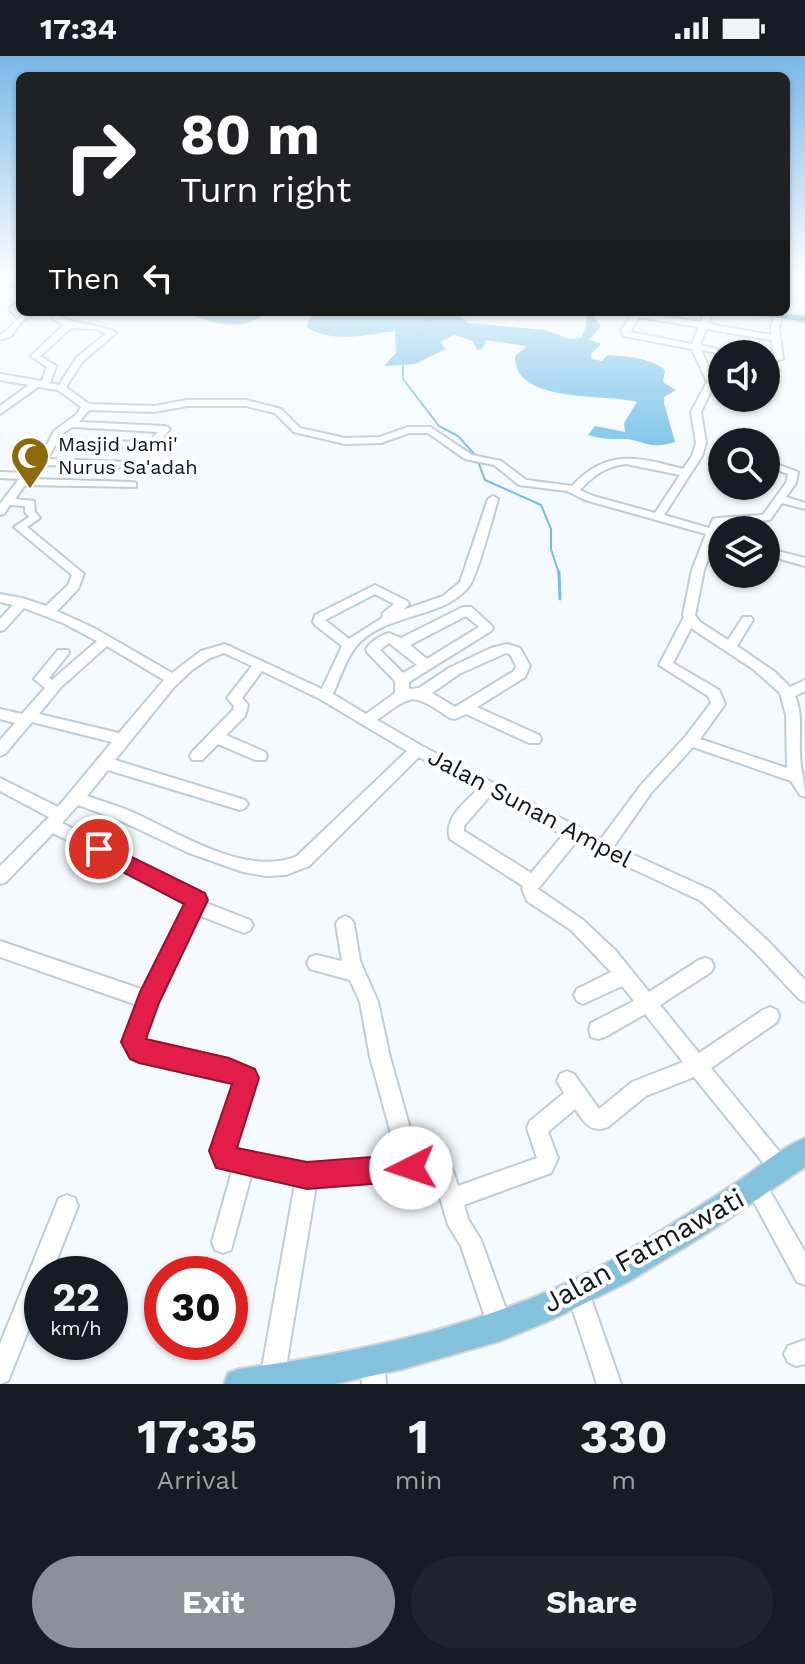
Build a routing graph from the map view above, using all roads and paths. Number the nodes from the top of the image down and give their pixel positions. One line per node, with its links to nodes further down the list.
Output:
1 (55, 338): 8 (street)
2 (106, 338): 9 (street)
3 (648, 338): 5 (street)
4 (698, 338): 5 (street)
5 (695, 347): 6 (street); 17 (street)
6 (708, 349)
7 (3, 379): 8 (street)
8 (41, 383): 9 (street); 11 (street)
9 (61, 388): 10 (street)
10 (86, 407): 12 (street); 23 (street)
11 (0, 411)
12 (70, 424): 13 (street); 13 (street)
13 (52, 443): 14 (street)
14 (37, 462): 15 (street); 19 (street)
15 (152, 466)
16 (780, 468): 20 (street)
17 (686, 473): 23 (street); 29 (street)
18 (0, 475): 19 (street)
19 (24, 479): 21 (street); 26 (street)
20 (791, 483): 22 (street); 25 (street)
21 (132, 485)
22 (805, 487)
23 (575, 489): 29 (street)
24 (493, 499): 41 (street)
25 (781, 499): 27 (street); 28 (street)
26 (4, 503): 36 (street)
27 (805, 506)
28 (766, 516)
29 (658, 517): 30 (street)
30 (708, 533)
31 (708, 550): 37 (street)
32 (780, 555): 33 (street)
33 (805, 562)
34 (0, 598): 35 (street)
35 (22, 602): 36 (street); 39 (street)
36 (48, 612): 40 (street)
37 (690, 618): 43 (street); 61 (street)
38 (747, 620): 43 (street)
39 (0, 627)
40 (104, 642): 47 (street); 49 (street)
41 (348, 643): 41 (street); 53 (street)
42 (401, 644): 46 (street); 46 (street); 50 (street)
43 (729, 649): 52 (street)
44 (63, 653): 49 (street)
45 (261, 664): 47 (street, Jalan Sunan Ampel); 53 (street, Jalan Sunan Ampel); 58 (street)
46 (425, 664): 50 (street)
47 (173, 679): 60 (street)
48 (805, 685): 52 (street)
49 (54, 687): 56 (street)
50 (402, 688): 51 (street); 57 (street)
51 (422, 693): 54 (street); 54 (street)
52 (788, 694): 67 (street)
53 (325, 696): 57 (street, Jalan Sunan Ampel)
54 (466, 708): 59 (street)
55 (0, 714): 56 (street)
56 (26, 718): 60 (street); 62 (street)
57 (366, 721): 63 (street, Jalan Sunan Ampel)
58 (216, 737): 64 (street); 65 (street)
59 (534, 739)
60 (125, 740): 66 (street)
61 (690, 741): 67 (street); 75 (street)
62 (0, 750)
63 (417, 750): 69 (street, Jalan Sunan Ampel); 71 (street)
64 (197, 756)
65 (260, 756)
66 (104, 763): 71 (street); 72 (street)
67 (794, 776): 70 (street)
68 (0, 784): 73 (street)
69 (489, 787): 74 (street, Jalan Sunan Ampel); 77 (street)
70 (805, 791)
71 (76, 798): 73 (street)
72 (240, 804)
73 (56, 820): 76 (street); 78 (street)
74 (575, 832): 75 (street, Jalan Sunan Ampel); 77 (street)
75 (603, 848): 86 (street, Jalan Sunan Ampel)
76 (0, 877)
77 (533, 883): 85 (street)
78 (195, 906): 80 (street); 88 (street)
79 (345, 924): 84 (street)
80 (244, 925)
81 (0, 949): 88 (street)
82 (316, 963): 84 (street)
83 (705, 966): 89 (street)
84 (355, 973): 95 (street)
85 (625, 975): 87 (street); 89 (street)
86 (805, 993)
87 (583, 995)
88 (148, 1000): 94 (street)
89 (648, 1003): 91 (street); 92 (street)
90 (770, 1016): 92 (street)
91 (598, 1030)
92 (697, 1066): 96 (street); 99 (street)
93 (805, 1151): 96 (main road, Jalan Fatmawati)
94 (244, 1164): 97 (street); 101 (street)
95 (411, 1168): 97 (street); 99 (street)
96 (780, 1168): 98 (main road, Jalan Fatmawati)
97 (307, 1176): 107 (street)
98 (756, 1186): 102 (street); 103 (main road, Jalan Fatmawati)
99 (451, 1199): 104 (street)
100 (67, 1206): 106 (street)
101 (223, 1242)
102 (805, 1274)
103 (578, 1292): 104 (main road, Jalan Fatmawati); 109 (street)
104 (500, 1326): 105 (main road, Jalan Fatmawati)
105 (373, 1372): 107 (main road, Jalan Fatmawati)
106 (0, 1373)
107 (272, 1380): 108 (main road, Jalan Fatmawati)
108 (239, 1384)
109 (609, 1384)

